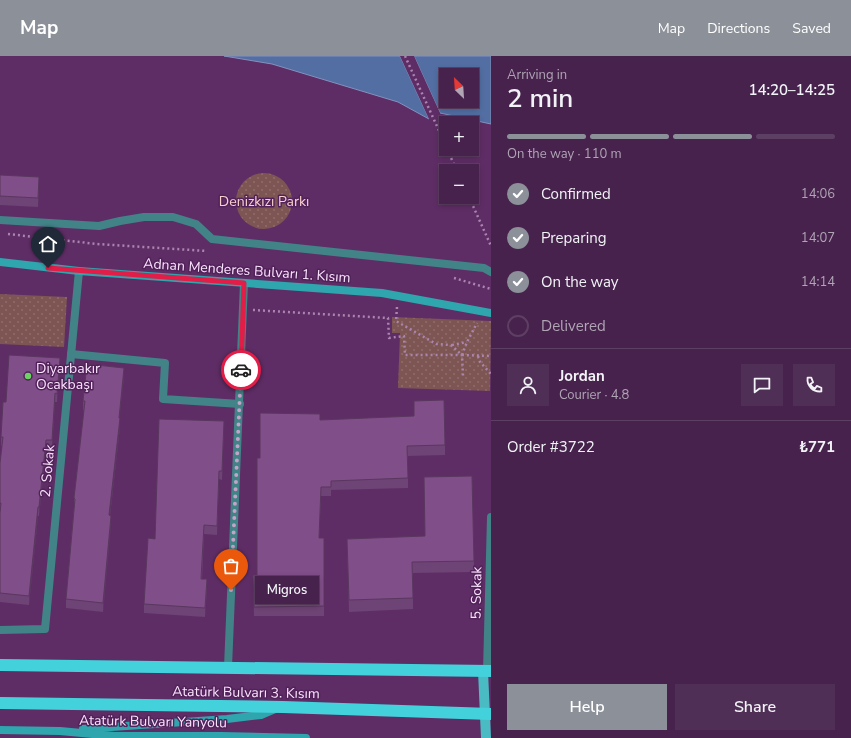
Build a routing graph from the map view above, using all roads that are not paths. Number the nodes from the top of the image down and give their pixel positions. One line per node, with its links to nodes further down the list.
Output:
1 (0, 220): 4 (street)
2 (0, 262): 3 (main road, Adnan Menderes Bulvarı 1. Kısım)
3 (79, 271): 5 (main road, Adnan Menderes Bulvarı 1. Kısım); 7 (street, 2. Sokak)
4 (491, 272)
5 (244, 283): 6 (main road, Adnan Menderes Bulvarı 1. Kısım); 8 (street)
6 (491, 313)
7 (71, 354): 8 (street); 10 (street, 2. Sokak)
8 (240, 404): 12 (street)
9 (491, 516): 13 (street, 5. Sokak)
10 (0, 630)
11 (0, 665): 12 (highway, Atatürk Bulvarı 3. Kısım)
12 (228, 667): 13 (highway, Atatürk Bulvarı 3. Kısım)
13 (487, 671): 16 (main road)
14 (0, 703): 15 (highway, Atatürk Bulvarı 3. Kısım)
15 (283, 707): 16 (highway, Atatürk Bulvarı 3. Kısım); 18 (main road)
16 (488, 714): 20 (main road)
17 (0, 730): 18 (main road, Atatürk Bulvarı Yanyolu)
18 (60, 731): 19 (main road, Atatürk Bulvarı Yanyolu)
19 (306, 738)
20 (486, 738)

